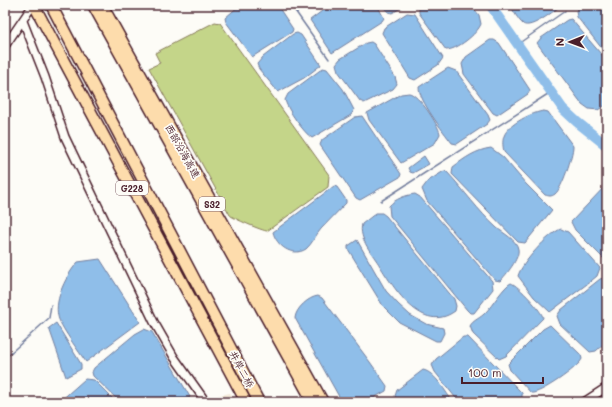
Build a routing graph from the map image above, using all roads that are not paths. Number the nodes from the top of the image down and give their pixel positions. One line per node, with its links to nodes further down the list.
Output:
1 (34, 5): 5 (street); 9 (highway, 井岸二桥 / G228)
2 (51, 5): 10 (highway, 井岸二桥 / G228)
3 (93, 5): 11 (highway, 西部沿海高速 / S32)
4 (103, 5): 12 (highway, 西部沿海高速 / S32)
5 (23, 22): 6 (street); 8 (street)
6 (5, 46)
7 (607, 387): 13 (street)
8 (206, 402)
9 (246, 402)
10 (259, 402)
11 (313, 402)
12 (323, 402)
13 (584, 402)

